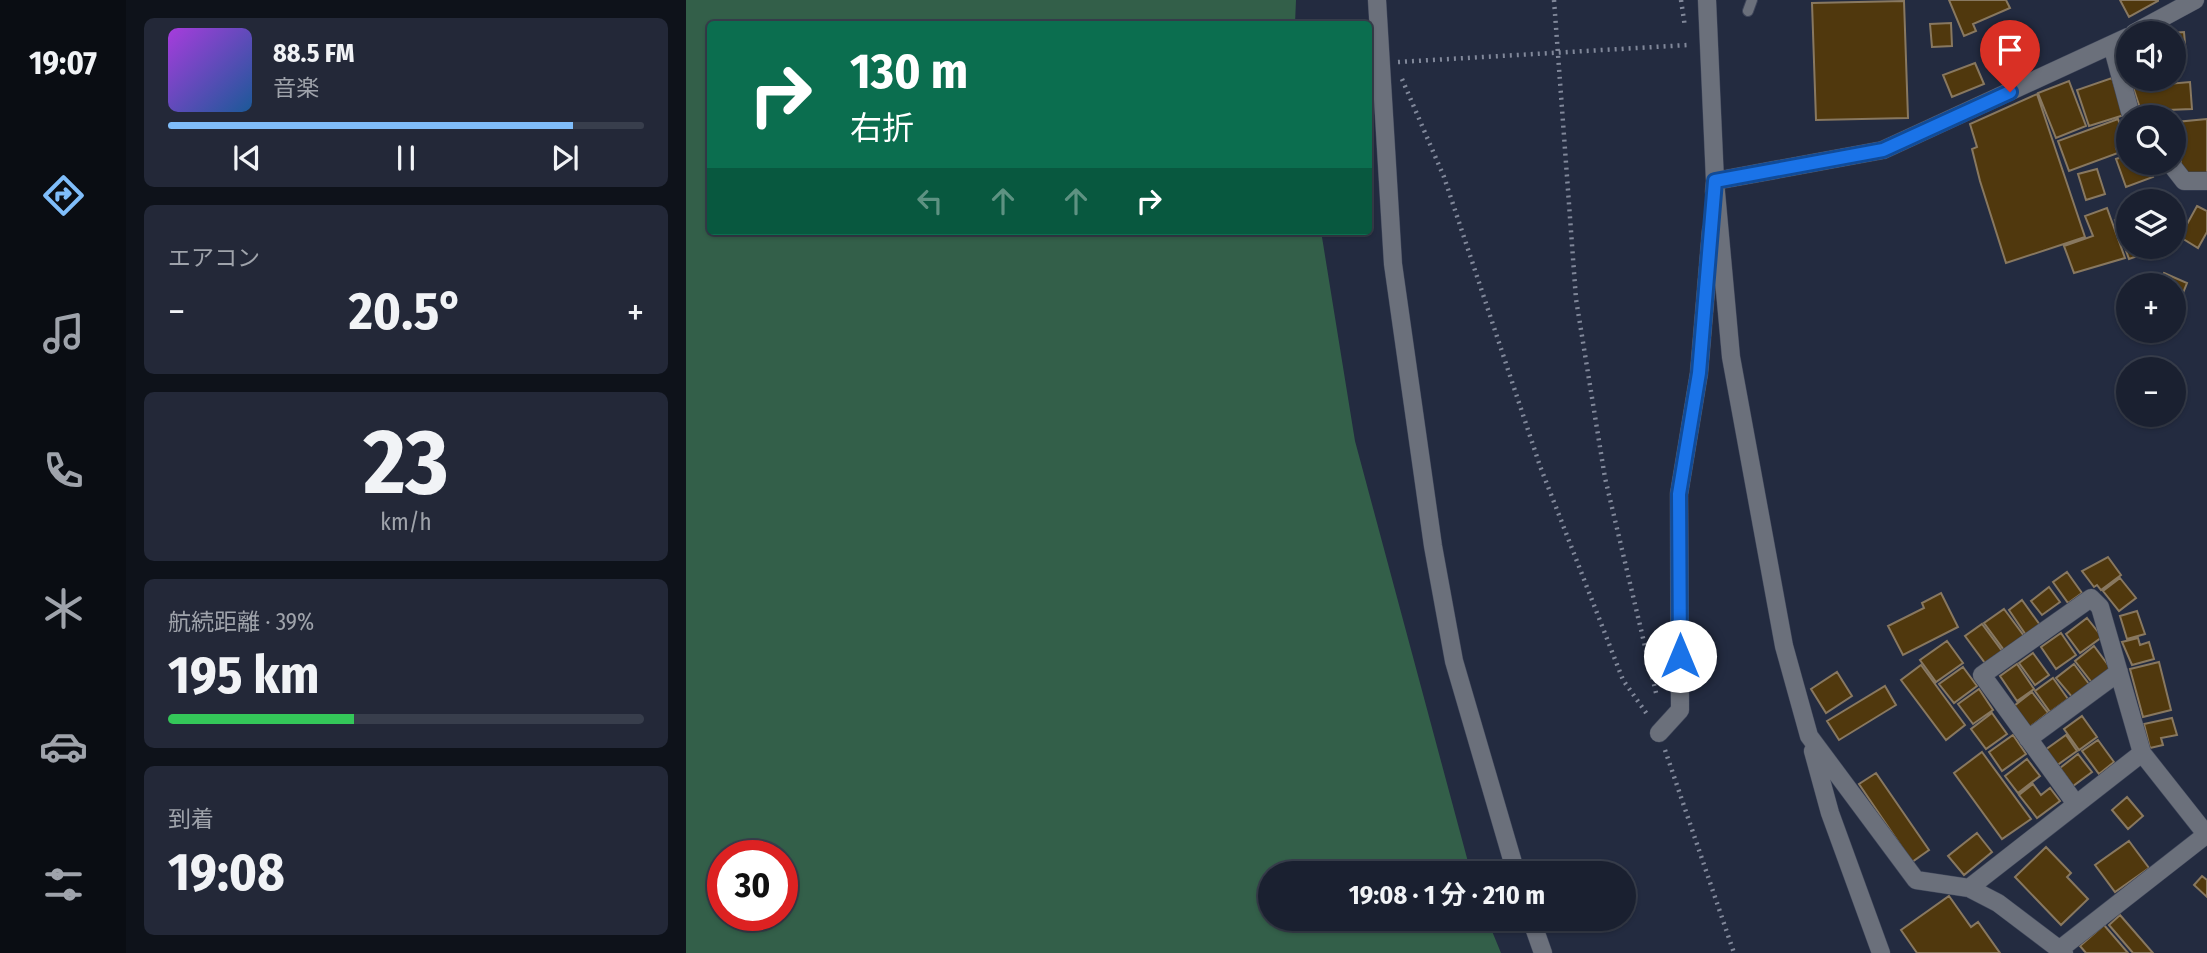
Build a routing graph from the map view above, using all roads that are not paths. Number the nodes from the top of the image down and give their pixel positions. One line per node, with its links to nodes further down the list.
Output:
1 (1377, 0): 16 (street)
2 (1707, 0): 7 (street)
3 (2195, 0): 4 (street)
4 (2156, 21)
5 (2116, 43): 7 (street)
6 (2179, 175): 8 (street)
7 (1715, 181): 10 (street); 11 (street)
8 (2207, 181)
9 (2119, 672): 12 (street); 12 (street); 13 (street)
10 (1659, 733)
11 (1809, 736): 17 (street); 21 (street)
12 (2028, 739): 14 (street)
13 (2142, 753): 14 (street); 15 (street)
14 (2076, 804): 17 (street)
15 (2206, 834): 19 (street)
16 (1512, 861)
17 (1969, 888): 19 (street)
18 (1535, 931): 20 (street)
19 (2062, 951)
20 (1543, 953)
21 (1881, 953)

